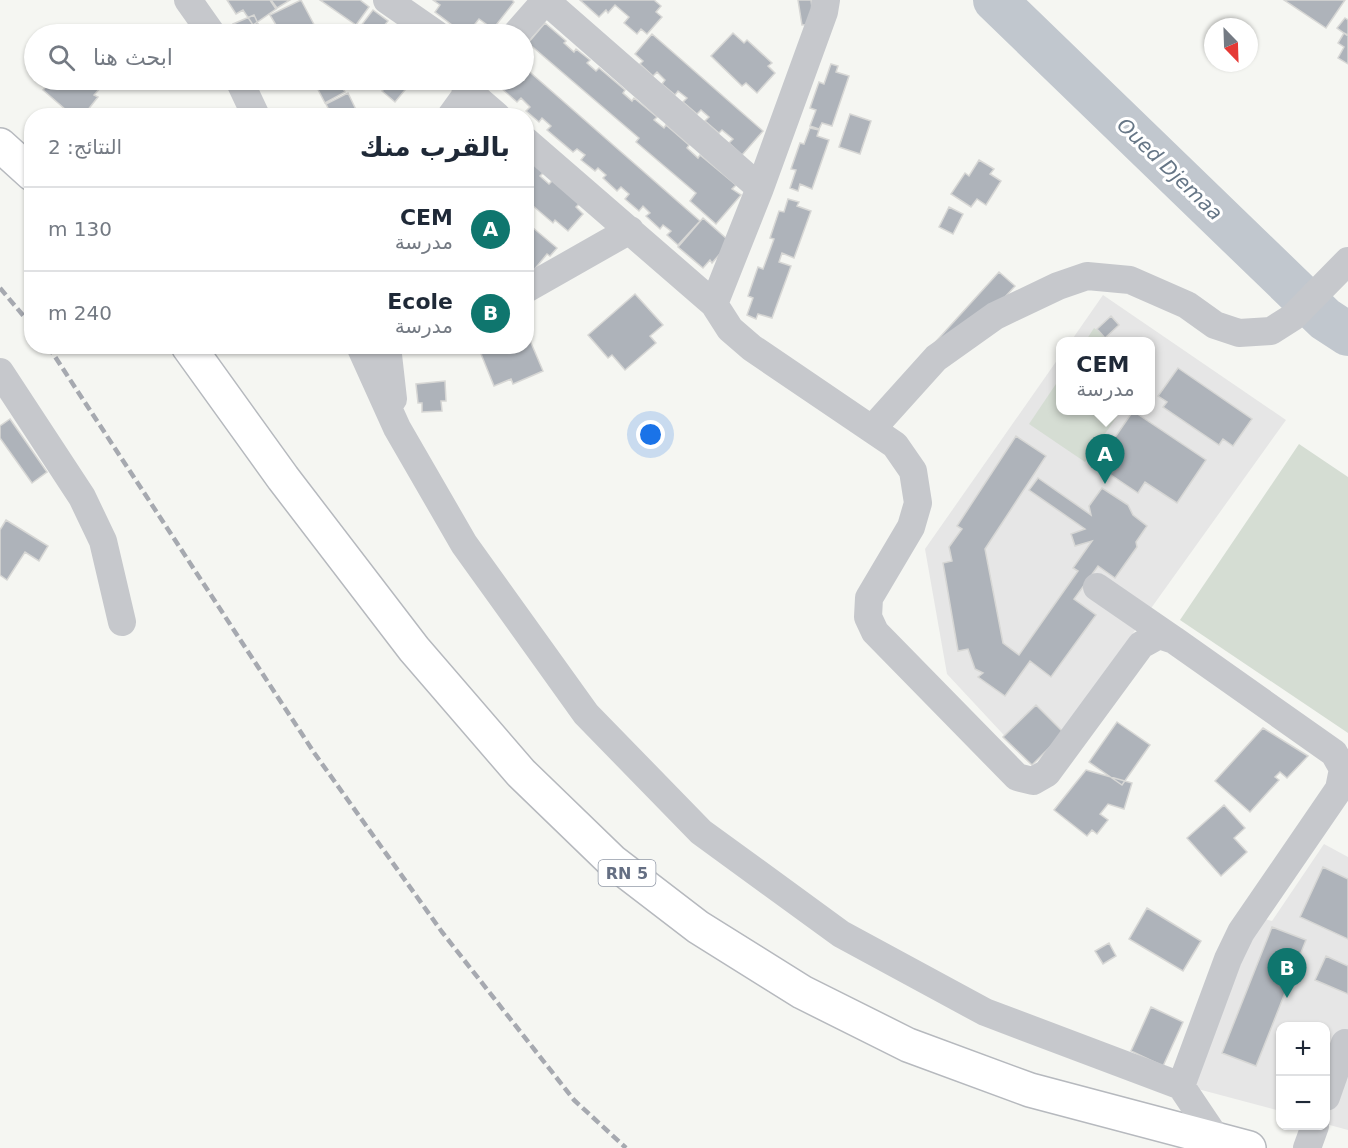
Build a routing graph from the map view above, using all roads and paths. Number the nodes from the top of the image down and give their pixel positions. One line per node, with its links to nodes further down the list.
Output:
1 (188, 0): 5 (street)
2 (387, 0): 6 (street)
3 (546, 0): 7 (street); 17 (street)
4 (826, 0): 17 (street)
5 (205, 24)
6 (422, 24)
7 (525, 24)
8 (244, 90): 11 (street)
9 (465, 90): 12 (street)
10 (475, 90): 13 (street)
11 (252, 108)
12 (455, 108)
13 (490, 108)
14 (0, 145): 16 (main road)
15 (534, 148): 18 (street)
16 (24, 167)
17 (760, 188): 21 (street)
18 (630, 230): 20 (street); 21 (street)
19 (1348, 261): 27 (street)
20 (534, 284)
21 (714, 304): 27 (street)
22 (194, 354): 35 (main road, RN 5)
23 (364, 354): 26 (street)
24 (388, 354): 26 (street)
25 (0, 372): 29 (street)
26 (397, 428): 32 (street)
27 (872, 429): 30 (street)
28 (1097, 587): 30 (street)
29 (122, 622)
30 (1174, 640): 32 (street)
31 (1346, 1043): 33 (street)
32 (1181, 1086): 35 (street)
33 (1330, 1086)
34 (1313, 1130): 37 (street)
35 (1218, 1141): 36 (main road, RN 5)
36 (1249, 1148)
37 (1306, 1148)

